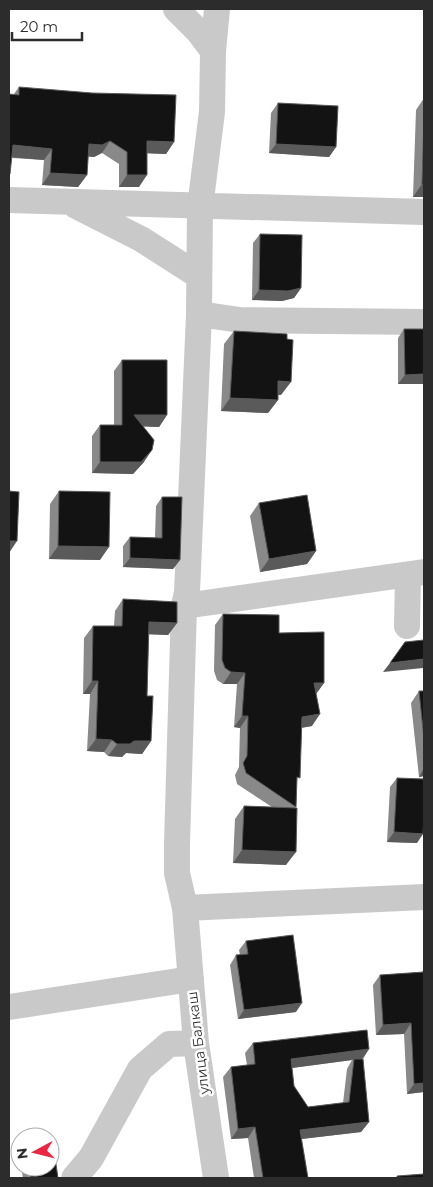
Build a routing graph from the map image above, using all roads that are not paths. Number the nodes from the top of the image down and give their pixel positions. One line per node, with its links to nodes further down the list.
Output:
1 (176, 9): 3 (street)
2 (217, 9): 3 (street, улица Балкаш)
3 (213, 51): 6 (street, улица Балкаш)
4 (9, 200): 5 (street)
5 (69, 202): 6 (street); 8 (street)
6 (200, 207): 7 (street); 8 (street, улица Балкаш)
7 (424, 212)
8 (199, 276): 9 (street, улица Балкаш)
9 (199, 314): 10 (street); 12 (street, улица Балкаш)
10 (424, 322)
11 (416, 573): 12 (street); 13 (street)
12 (184, 606): 15 (street, улица Балкаш)
13 (407, 626)
14 (424, 897): 15 (street)
15 (185, 908): 16 (street, улица Балкаш)
16 (191, 979): 17 (street); 18 (street, улица Балкаш)
17 (9, 1007)
18 (196, 1043): 19 (street); 20 (street, улица Балкаш)
19 (74, 1178)
20 (216, 1178)

